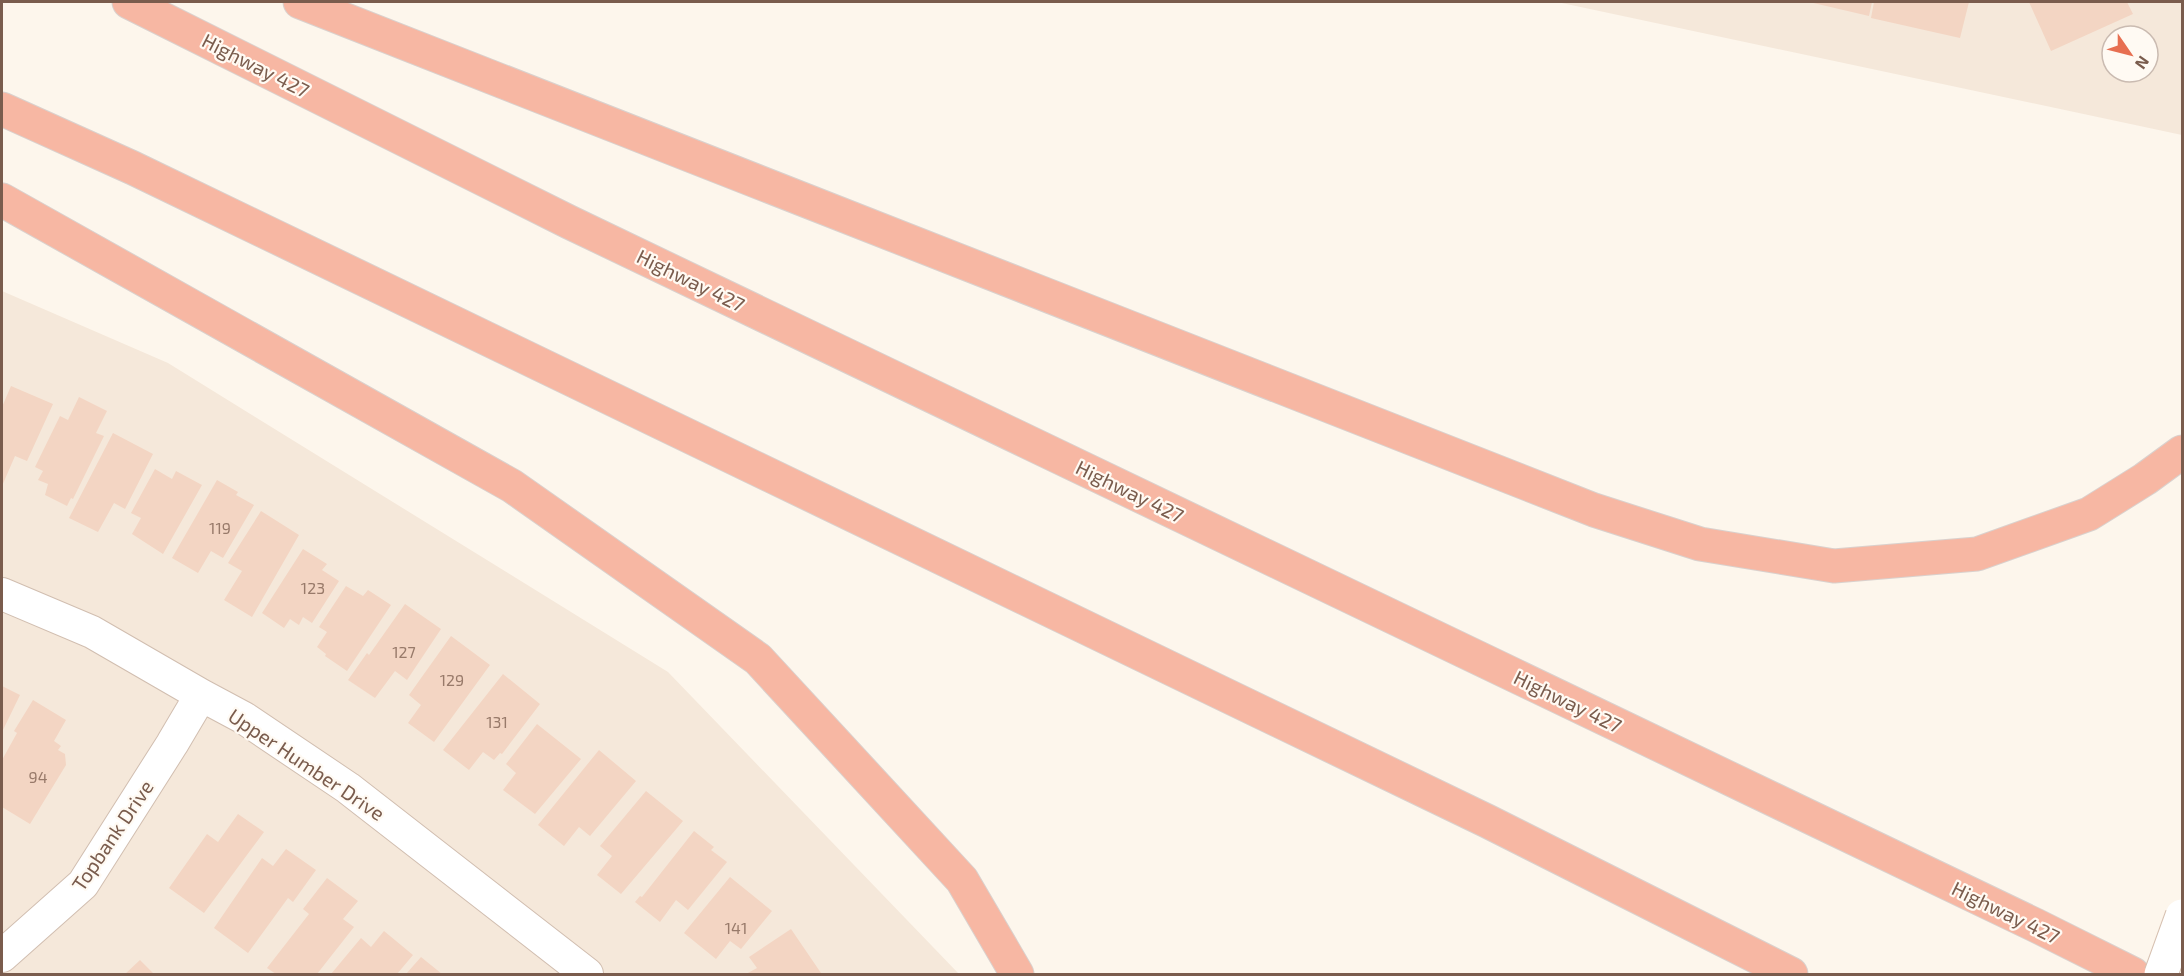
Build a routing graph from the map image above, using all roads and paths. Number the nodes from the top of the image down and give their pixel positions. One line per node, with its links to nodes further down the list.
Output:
1 (129, 2): 9 (highway, Highway 427)
2 (300, 2): 5 (highway)
3 (2, 109): 14 (highway)
4 (2, 200): 13 (highway)
5 (2182, 452)
6 (2, 594): 7 (street, Upper Humber Drive)
7 (201, 695): 10 (street, Topbank Drive); 12 (street, Upper Humber Drive)
8 (2182, 916): 16 (main road, bridge)
9 (2035, 925): 11 (highway); 15 (highway, Highway 427)
10 (2, 956)
11 (2182, 968)
12 (587, 975)
13 (1017, 975)
14 (1791, 975)
15 (2133, 975)
16 (2161, 975)

